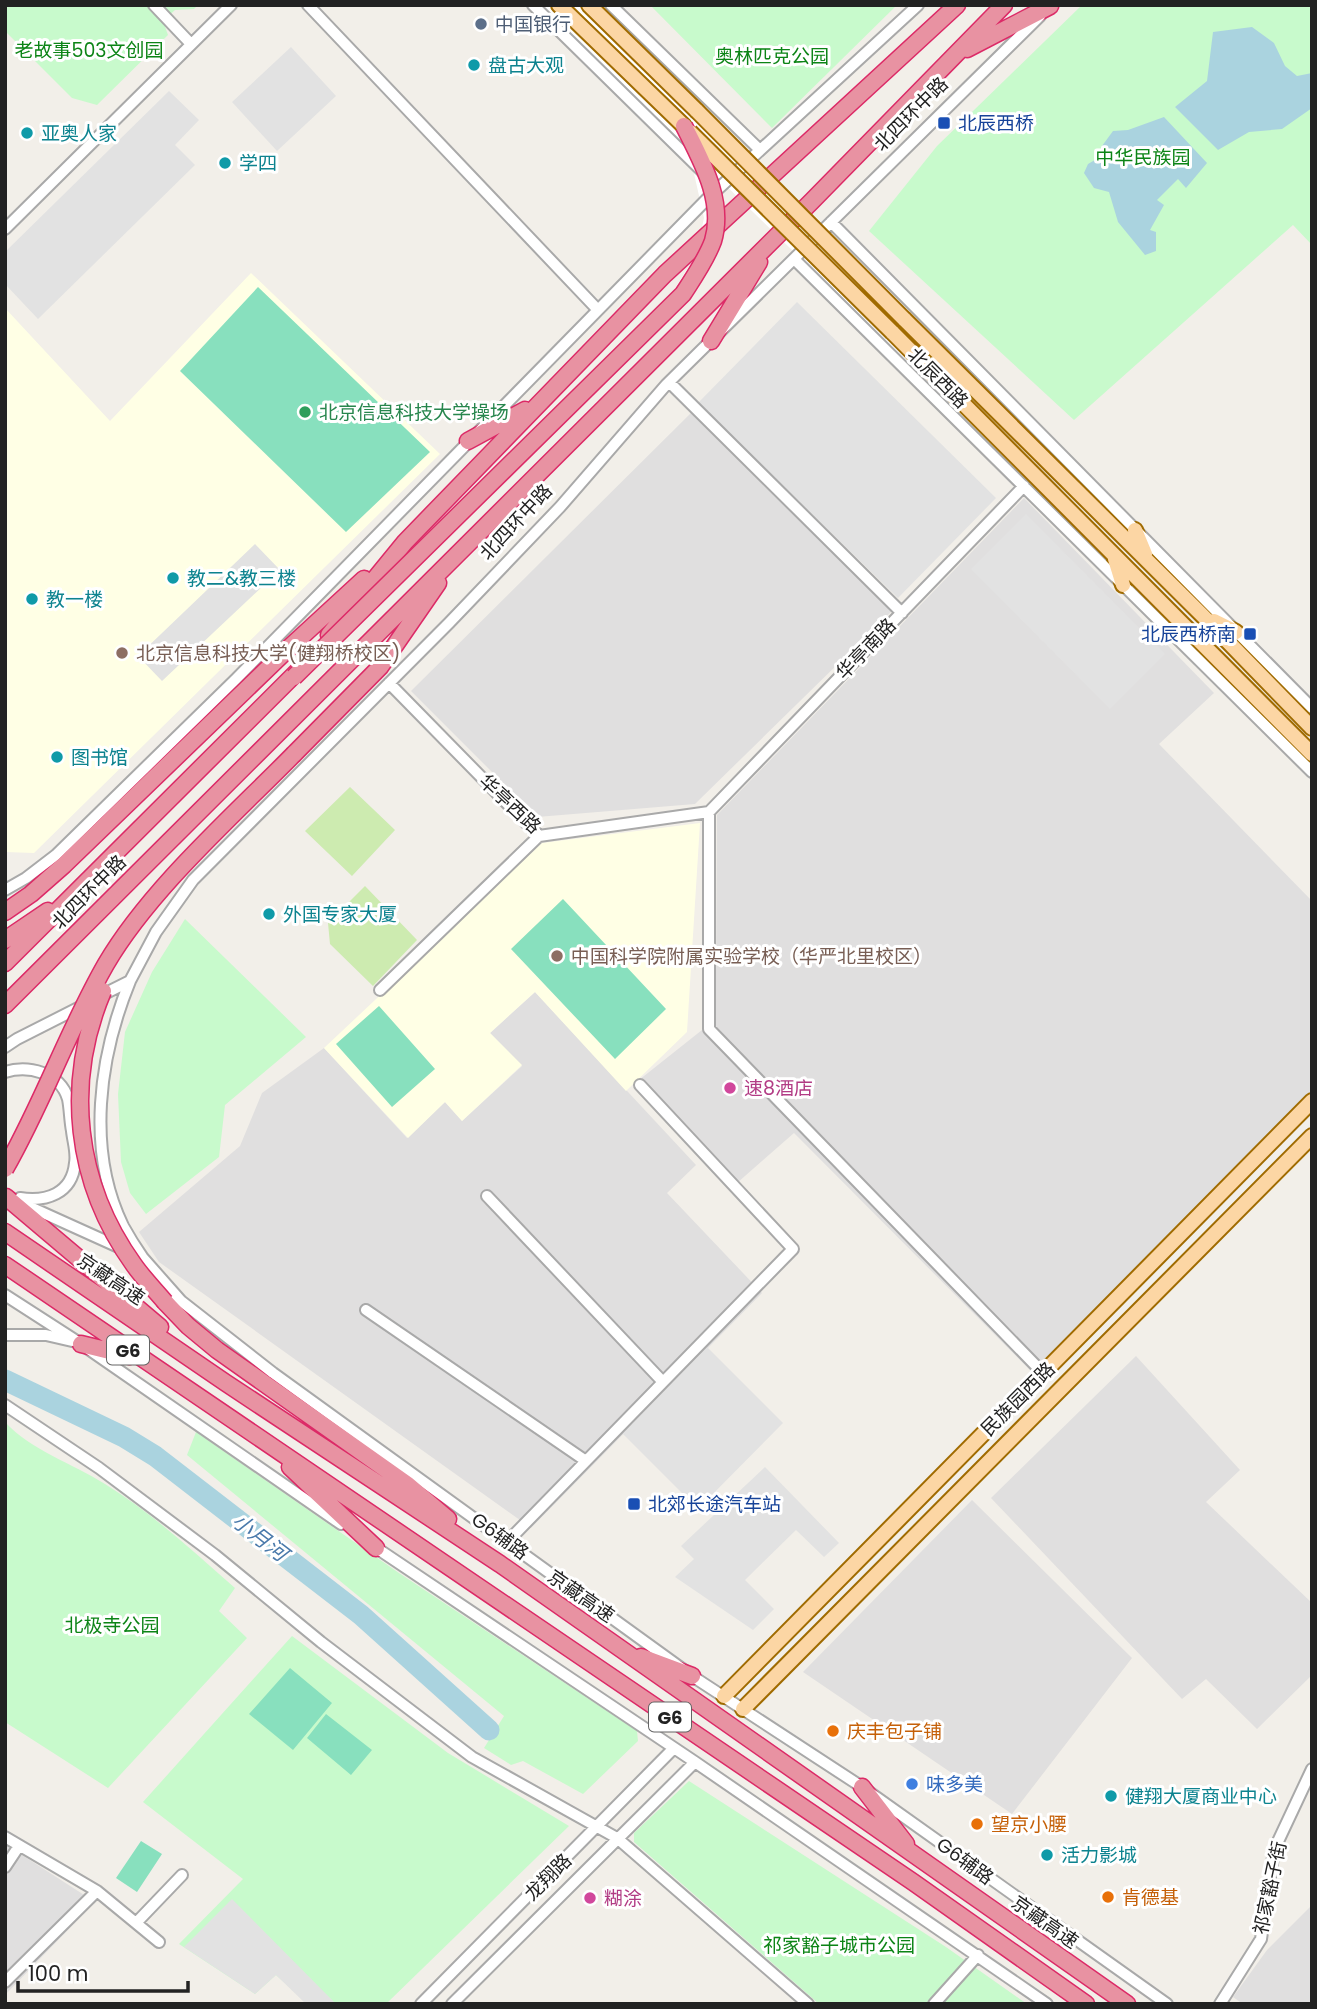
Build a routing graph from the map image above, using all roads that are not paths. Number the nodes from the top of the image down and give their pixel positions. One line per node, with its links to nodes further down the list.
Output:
1 (154, 5): 14 (street)
2 (230, 5): 14 (street)
3 (308, 5): 25 (street)
4 (533, 5): 18 (street)
5 (559, 5): 16 (main road, 北辰西路)
6 (589, 5): 35 (main road, 北辰西路, bridge)
7 (611, 5): 17 (street)
8 (918, 5): 17 (street)
9 (950, 5): 13 (highway)
10 (957, 5): 13 (highway, 北四环中路)
11 (1004, 5): 15 (highway, 北四环中路)
12 (1051, 6): 15 (highway); 19 (street, 北四环中路)
13 (937, 24): 28 (highway, 北四环中路)
14 (191, 44): 20 (street)
15 (953, 57): 21 (highway, 北四环中路)
16 (684, 126): 34 (main road, 北辰西路, bridge); 41 (highway, bridge)
17 (760, 150): 18 (street)
18 (719, 188): 25 (street)
19 (831, 222): 22 (street, 北四环中路); 23 (street, 北辰西路)
20 (5, 229)
21 (774, 238): 26 (highway); 33 (highway, 北四环中路)
22 (794, 258): 24 (street, 北辰西路); 26 (street, 北四环中路)
23 (873, 264): 24 (street); 31 (street, 北辰西路)
24 (836, 301): 30 (street, 北辰西路)
25 (598, 310): 29 (street)
26 (711, 341): 27 (street, 北四环中路)
27 (670, 382): 37 (street); 42 (street, 北四环中路)
28 (540, 403): 29 (highway); 32 (highway, 北四环中路)
29 (468, 441): 51 (street)
30 (1024, 486): 36 (street, 北辰西路); 37 (street, 华亭南路)
31 (1135, 530): 35 (main road); 39 (street, 北辰西路)
32 (405, 542): 41 (highway, 北四环中路); 52 (highway)
33 (461, 549): 49 (highway, bridge); 57 (highway, 北四环中路)
34 (1113, 554): 36 (main road); 40 (main road, 北辰西路)
35 (1148, 562): 38 (main road, 北辰西路)
36 (1123, 585): 40 (street, 北辰西路)
37 (902, 613): 47 (street, 华亭南路)
38 (1203, 616): 39 (main road); 44 (main road, 北辰西路)
39 (1236, 632): 43 (street, 北辰西路)
40 (1192, 643): 45 (main road, 北辰西路); 46 (street, 北辰西路)
41 (294, 677): 50 (highway, 北四环中路)
42 (389, 683): 48 (street, 华亭西路); 55 (street, 北四环中路)
43 (1312, 708)
44 (1312, 728)
45 (1312, 754)
46 (1312, 772)
47 (709, 812): 48 (street, 华亭西路); 74 (street)
48 (539, 836): 56 (street)
49 (177, 873): 63 (highway, bridge); 82 (highway, bridge)
50 (82, 888): 53 (highway); 54 (highway, 北四环中路)
51 (5, 890)
52 (5, 912)
53 (5, 940)
54 (5, 963)
55 (130, 981): 58 (street); 67 (street, 北四环中路)
56 (380, 990)
57 (5, 1005)
58 (5, 1047)
59 (5, 1072): 64 (street)
60 (640, 1085): 75 (street)
61 (1312, 1101): 74 (main road, 民族园西路)
62 (1312, 1136): 86 (main road, 民族园西路)
63 (5, 1169)
64 (6, 1196): 67 (street, G6辅路); 76 (highway)
65 (487, 1196): 75 (street)
66 (5, 1232): 76 (highway, 京藏高速 / G6)
67 (143, 1258): 80 (street, G6辅路)
68 (5, 1265): 73 (highway, G6)
69 (5, 1295): 72 (street)
70 (366, 1310): 79 (street)
71 (5, 1335): 72 (street)
72 (81, 1344): 73 (highway); 81 (street)
73 (142, 1359): 78 (highway, G6)
74 (1044, 1374): 85 (main road, 民族园西路)
75 (663, 1382): 79 (street)
76 (226, 1383): 82 (highway, 京藏高速 / G6)
77 (5, 1405): 91 (street)
78 (253, 1432): 81 (highway); 108 (highway, G6)
79 (586, 1461): 80 (street)
80 (508, 1541): 84 (street, G6辅路)
81 (376, 1548): 87 (street)
82 (500, 1564): 83 (highway, 京藏高速 / G6)
83 (621, 1650): 84 (highway); 95 (highway, 京藏高速 / G6)
84 (692, 1676): 85 (street, G6辅路)
85 (724, 1696): 86 (street, G6辅路)
86 (743, 1709): 90 (street, G6辅路)
87 (674, 1748): 88 (street); 91 (street, 龙翔路)
88 (695, 1762): 93 (street, 龙翔路); 101 (street)
89 (1312, 1769): 111 (street, 祁家豁子街)
90 (862, 1787): 95 (highway); 110 (street, G6辅路)
91 (598, 1826): 93 (street); 103 (street, 龙翔路)
92 (5, 1837): 94 (street)
93 (617, 1838): 104 (street, 龙翔路); 105 (street)
94 (19, 1846): 96 (street); 98 (street)
95 (916, 1857): 109 (highway, 京藏高速 / G6)
96 (5, 1867)
97 (182, 1875): 99 (street)
98 (97, 1891): 99 (street); 102 (street)
99 (136, 1923): 100 (street)
100 (159, 1942)
101 (978, 1955): 106 (street); 107 (street)
102 (5, 1982)
103 (421, 2004)
104 (452, 2004)
105 (808, 2004)
106 (934, 2004)
107 (1047, 2004)
108 (1086, 2004)
109 (1126, 2004)
110 (1167, 2004)
111 (1220, 2004)

